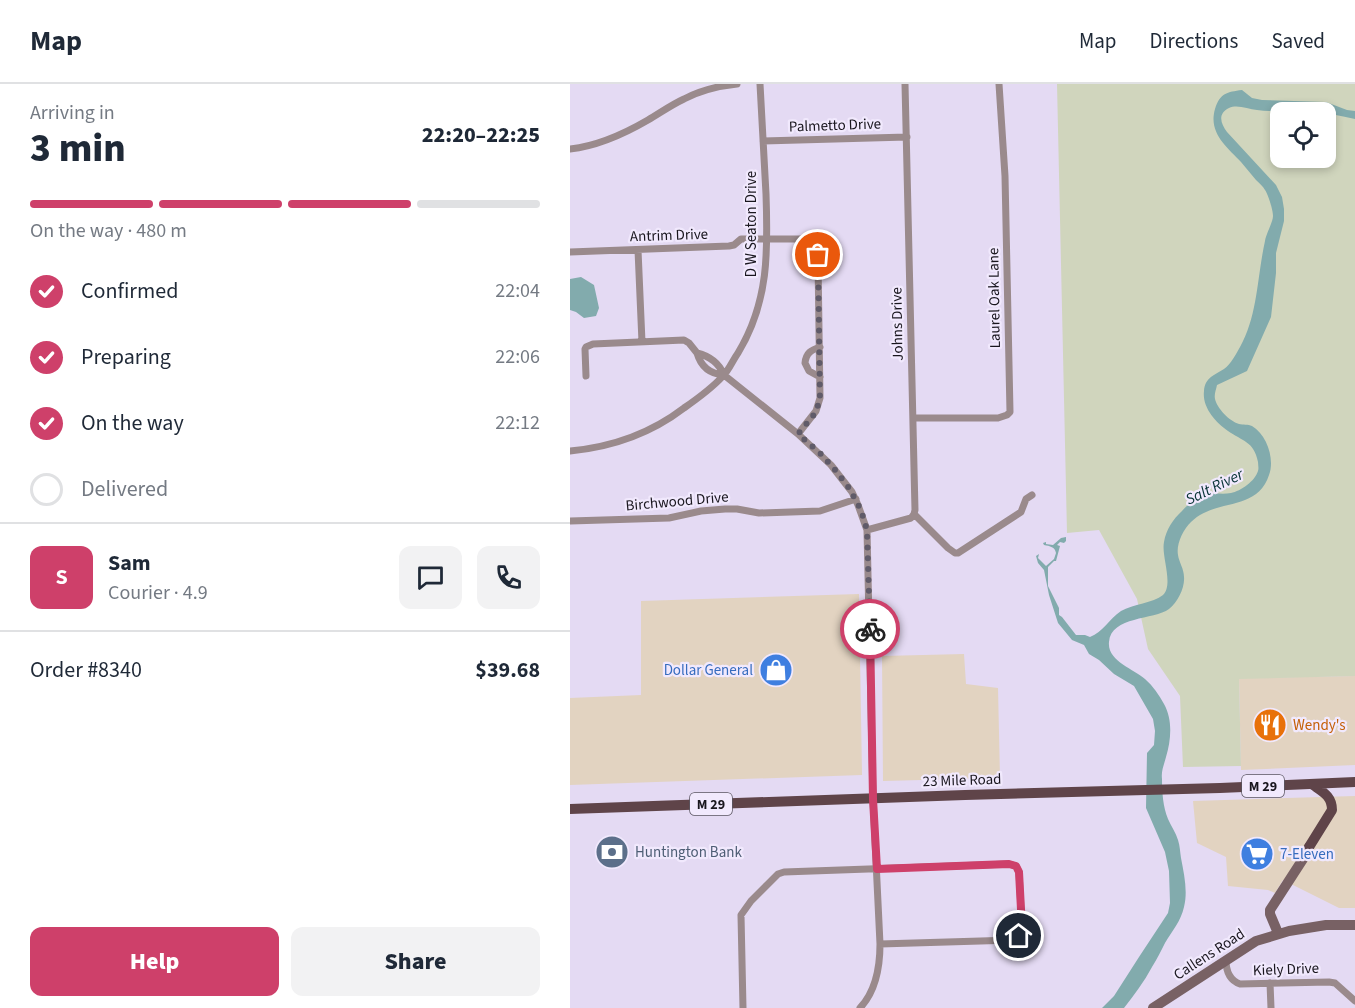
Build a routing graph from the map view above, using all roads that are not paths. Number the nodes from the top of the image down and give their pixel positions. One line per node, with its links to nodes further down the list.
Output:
1 (737, 84): 7 (street)
2 (760, 84): 6 (street, D W Seaton Drive)
3 (905, 84): 5 (street, Johns Drive)
4 (999, 84): 16 (street, Laurel Oak Lane)
5 (907, 137): 6 (street, Palmetto Drive); 16 (street, Johns Drive)
6 (764, 141): 8 (street, D W Seaton Drive)
7 (570, 149)
8 (767, 238): 9 (street, Antrim Drive); 12 (street, Antrim Drive); 13 (street, D W Seaton Drive)
9 (638, 250): 10 (street, Antrim Drive); 11 (street)
10 (570, 252)
11 (642, 342): 13 (street); 14 (street)
12 (820, 347): 15 (street); 15 (street)
13 (724, 375): 17 (street); 18 (street, D W Seaton Drive)
14 (586, 376)
15 (820, 377): 17 (street)
16 (913, 418): 21 (street, Johns Drive)
17 (798, 434): 20 (street)
18 (570, 451)
19 (1032, 495): 21 (street)
20 (856, 499): 22 (street, Birchwood Drive); 23 (street)
21 (914, 514): 23 (street)
22 (570, 521)
23 (867, 530): 26 (street)
24 (1355, 782): 25 (main road, 23 Mile Road / M 29)
25 (1313, 784): 26 (main road, 23 Mile Road / M 29); 28 (main road)
26 (873, 799): 27 (main road, 23 Mile Road / M 29); 29 (street)
27 (570, 809)
28 (1309, 847): 31 (street)
29 (877, 869): 32 (street); 32 (street); 36 (street)
30 (1355, 925): 31 (street, Callens Road)
31 (1278, 933): 33 (street, Callens Road)
32 (880, 944): 37 (street)
33 (1226, 960): 34 (street, Kiely Drive); 38 (street, Callens Road)
34 (1270, 983): 35 (street, Kiely Drive); 39 (street)
35 (1355, 1001)
36 (743, 1008)
37 (860, 1008)
38 (1153, 1008)
39 (1271, 1008)

